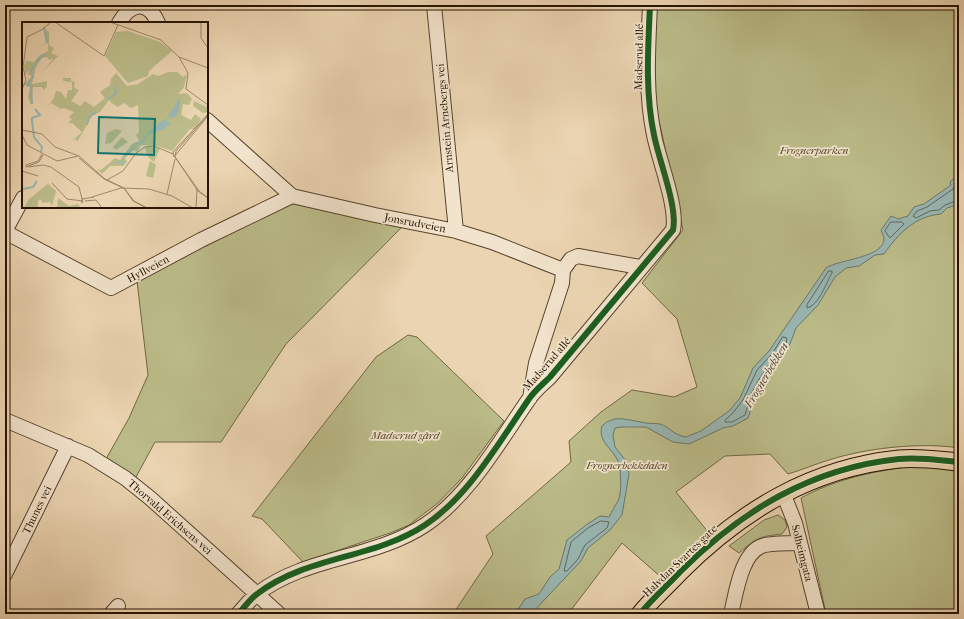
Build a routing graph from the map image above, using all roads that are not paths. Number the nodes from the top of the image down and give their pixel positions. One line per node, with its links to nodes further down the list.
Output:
1 (434, 5): 10 (street, Arnstein Arnebergs vei)
2 (650, 5): 11 (street, Madserud allé)
3 (143, 6): 4 (street); 5 (street)
4 (120, 22)
5 (158, 22)
6 (208, 121): 7 (street, Jonsrudveien)
7 (292, 196): 9 (street, Hyllveien); 10 (street, Jonsrudveien)
8 (22, 200): 9 (street)
9 (5, 231)
10 (456, 231): 12 (street, Jonsrudveien)
11 (640, 267): 12 (street); 13 (street, Madserud allé)
12 (563, 270): 13 (street)
13 (530, 398): 20 (street, Madserud allé)
14 (5, 420): 15 (street, Thorvald Erichsens vei)
15 (68, 446): 19 (street, Thunes vei); 20 (street, Thorvald Erichsens vei)
16 (959, 462): 17 (main road, Halvdan Svartes gate)
17 (783, 493): 18 (street, Solheimgata); 23 (main road, Halvdan Svartes gate)
18 (800, 543): 24 (street); 25 (street, Solheimgata)
19 (5, 574)
20 (256, 594): 21 (street, Madserud allé); 22 (street, Thorvald Erichsens vei)
21 (238, 614)
22 (279, 614)
23 (640, 614)
24 (731, 614)
25 (818, 614)

